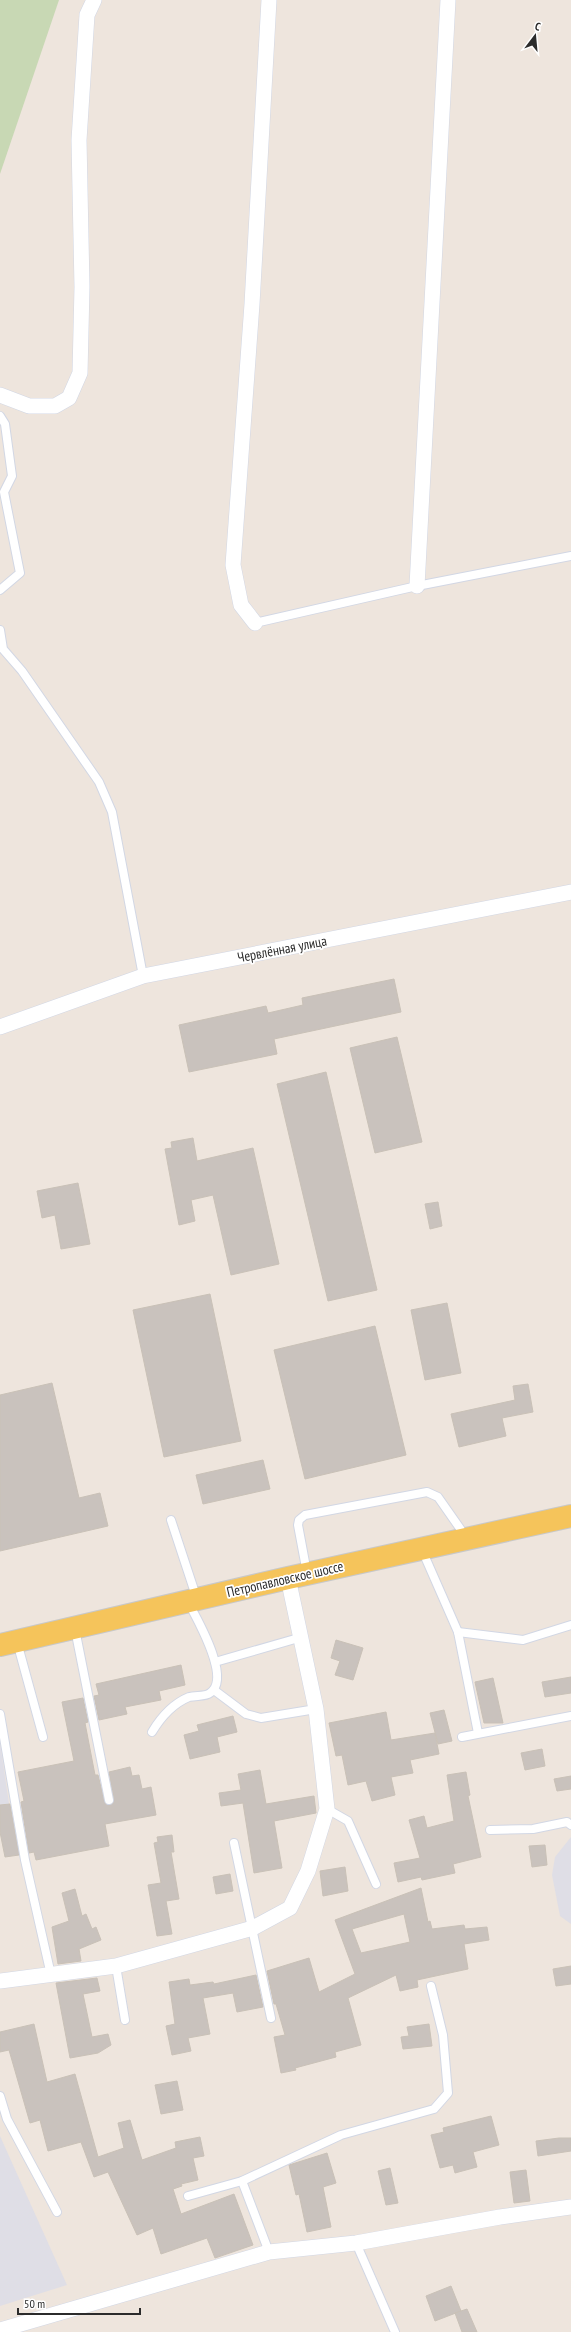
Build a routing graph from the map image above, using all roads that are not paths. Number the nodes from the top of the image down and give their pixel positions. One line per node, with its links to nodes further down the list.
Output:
1 (94, 0): 4 (street)
2 (269, 0): 9 (street)
3 (448, 0): 7 (street)
4 (0, 395)
5 (0, 416): 8 (lane)
6 (571, 556): 7 (lane)
7 (417, 586): 9 (lane)
8 (0, 590)
9 (255, 622)
10 (0, 630): 12 (lane)
11 (571, 892): 12 (street, Червлённая улица)
12 (143, 976): 13 (street, Червлённая улица)
13 (0, 1027)
14 (571, 1516): 16 (main road, Петропавловское шоссе)
15 (171, 1520): 19 (lane)
16 (467, 1539): 17 (main road, Петропавловское шоссе); 18 (lane)
17 (421, 1549): 18 (main road, Петропавловское шоссе); 22 (lane)
18 (297, 1576): 19 (main road, Петропавловское шоссе); 23 (street)
19 (193, 1601): 21 (main road, Петропавловское шоссе); 25 (lane)
20 (571, 1625): 22 (lane)
21 (75, 1628): 24 (main road, Петропавловское шоссе); 34 (lane)
22 (458, 1632): 31 (lane)
23 (302, 1637): 25 (lane); 27 (street)
24 (8, 1643): 32 (lane)
25 (215, 1662): 26 (lane)
26 (214, 1690): 27 (lane); 30 (lane)
27 (316, 1708): 35 (street)
28 (0, 1714): 42 (lane)
29 (571, 1716): 31 (lane)
30 (152, 1732)
31 (478, 1732): 33 (lane)
32 (43, 1737)
33 (462, 1737)
34 (109, 1800)
35 (327, 1809): 39 (lane); 40 (street)
36 (571, 1825): 37 (lane)
37 (490, 1830)
38 (234, 1843): 40 (lane)
39 (376, 1884)
40 (253, 1928): 41 (street); 45 (lane)
41 (116, 1966): 42 (street); 46 (lane)
42 (51, 1975): 43 (street)
43 (0, 1981)
44 (431, 1986): 48 (lane)
45 (271, 2018)
46 (125, 2020)
47 (0, 2096): 51 (lane)
48 (242, 2180): 49 (lane); 53 (lane)
49 (188, 2196)
50 (571, 2208): 52 (street)
51 (57, 2212)
52 (356, 2243): 53 (street); 55 (lane)
53 (269, 2252): 54 (street)
54 (0, 2330)
55 (395, 2332)

